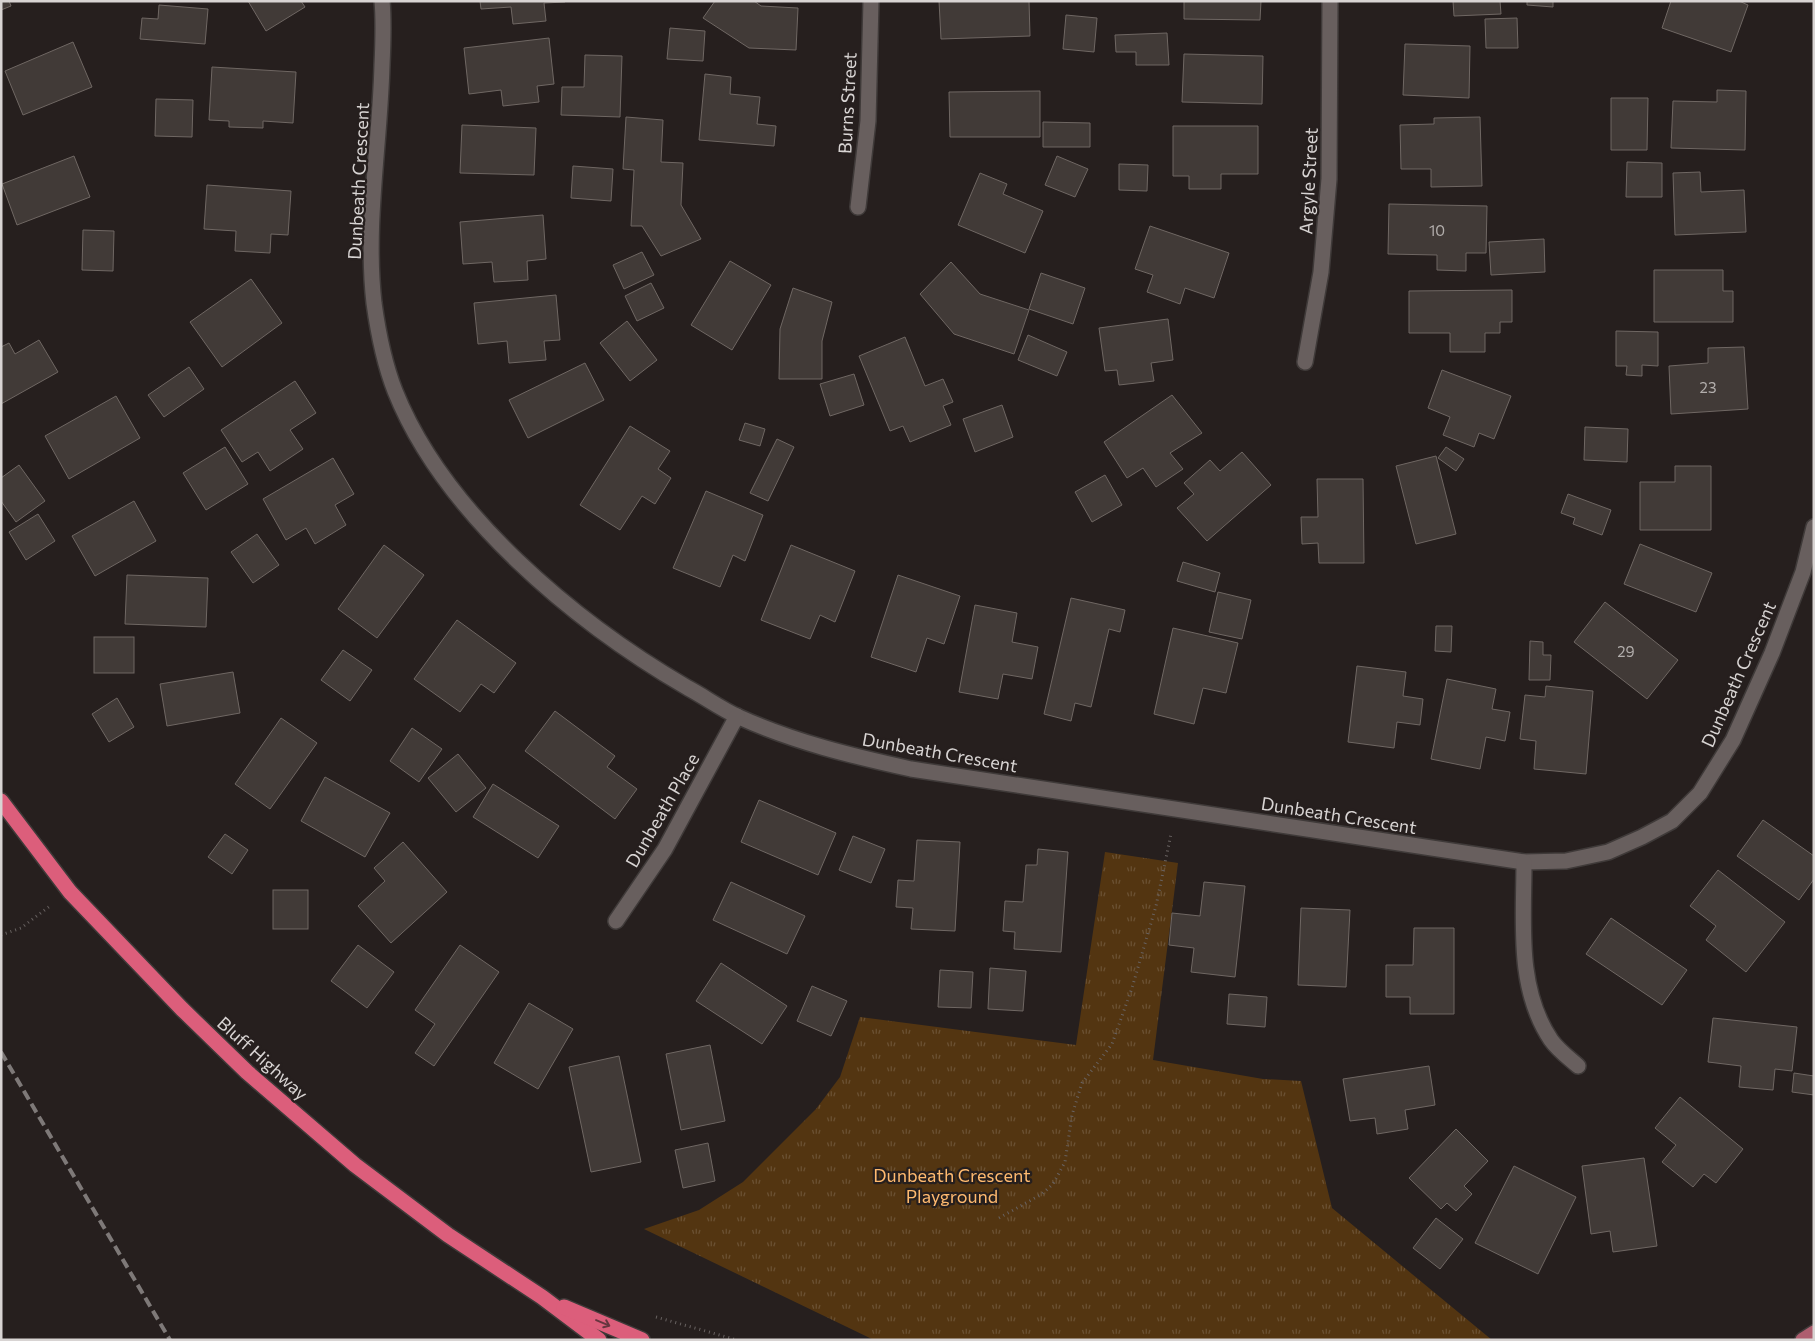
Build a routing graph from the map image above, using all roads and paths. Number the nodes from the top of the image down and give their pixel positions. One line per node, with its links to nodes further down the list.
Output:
1 (382, 1): 7 (street, Dunbeath Crescent)
2 (870, 1): 4 (street, Burns Street)
3 (1330, 1): 5 (street, Argyle Street)
4 (858, 208)
5 (1305, 362)
6 (1814, 527): 10 (street, Dunbeath Crescent)
7 (737, 716): 9 (street, Dunbeath Crescent); 12 (street, Dunbeath Place)
8 (1, 801): 11 (highway, Bluff Highway)
9 (1175, 808): 10 (street, Dunbeath Crescent); 15 (path)
10 (1524, 862): 14 (street)
11 (70, 892): 13 (path); 16 (highway, Bluff Highway)
12 (616, 920)
13 (1, 935)
14 (1578, 1066)
15 (1000, 1218)
16 (542, 1297): 19 (highway, Bluff Highway); 20 (highway, Bluff Highway, one-way to 20)
17 (652, 1316): 21 (path)
18 (1814, 1333): 22 (main road)
19 (599, 1340)
20 (642, 1340)
21 (737, 1340)
22 (1804, 1340)

